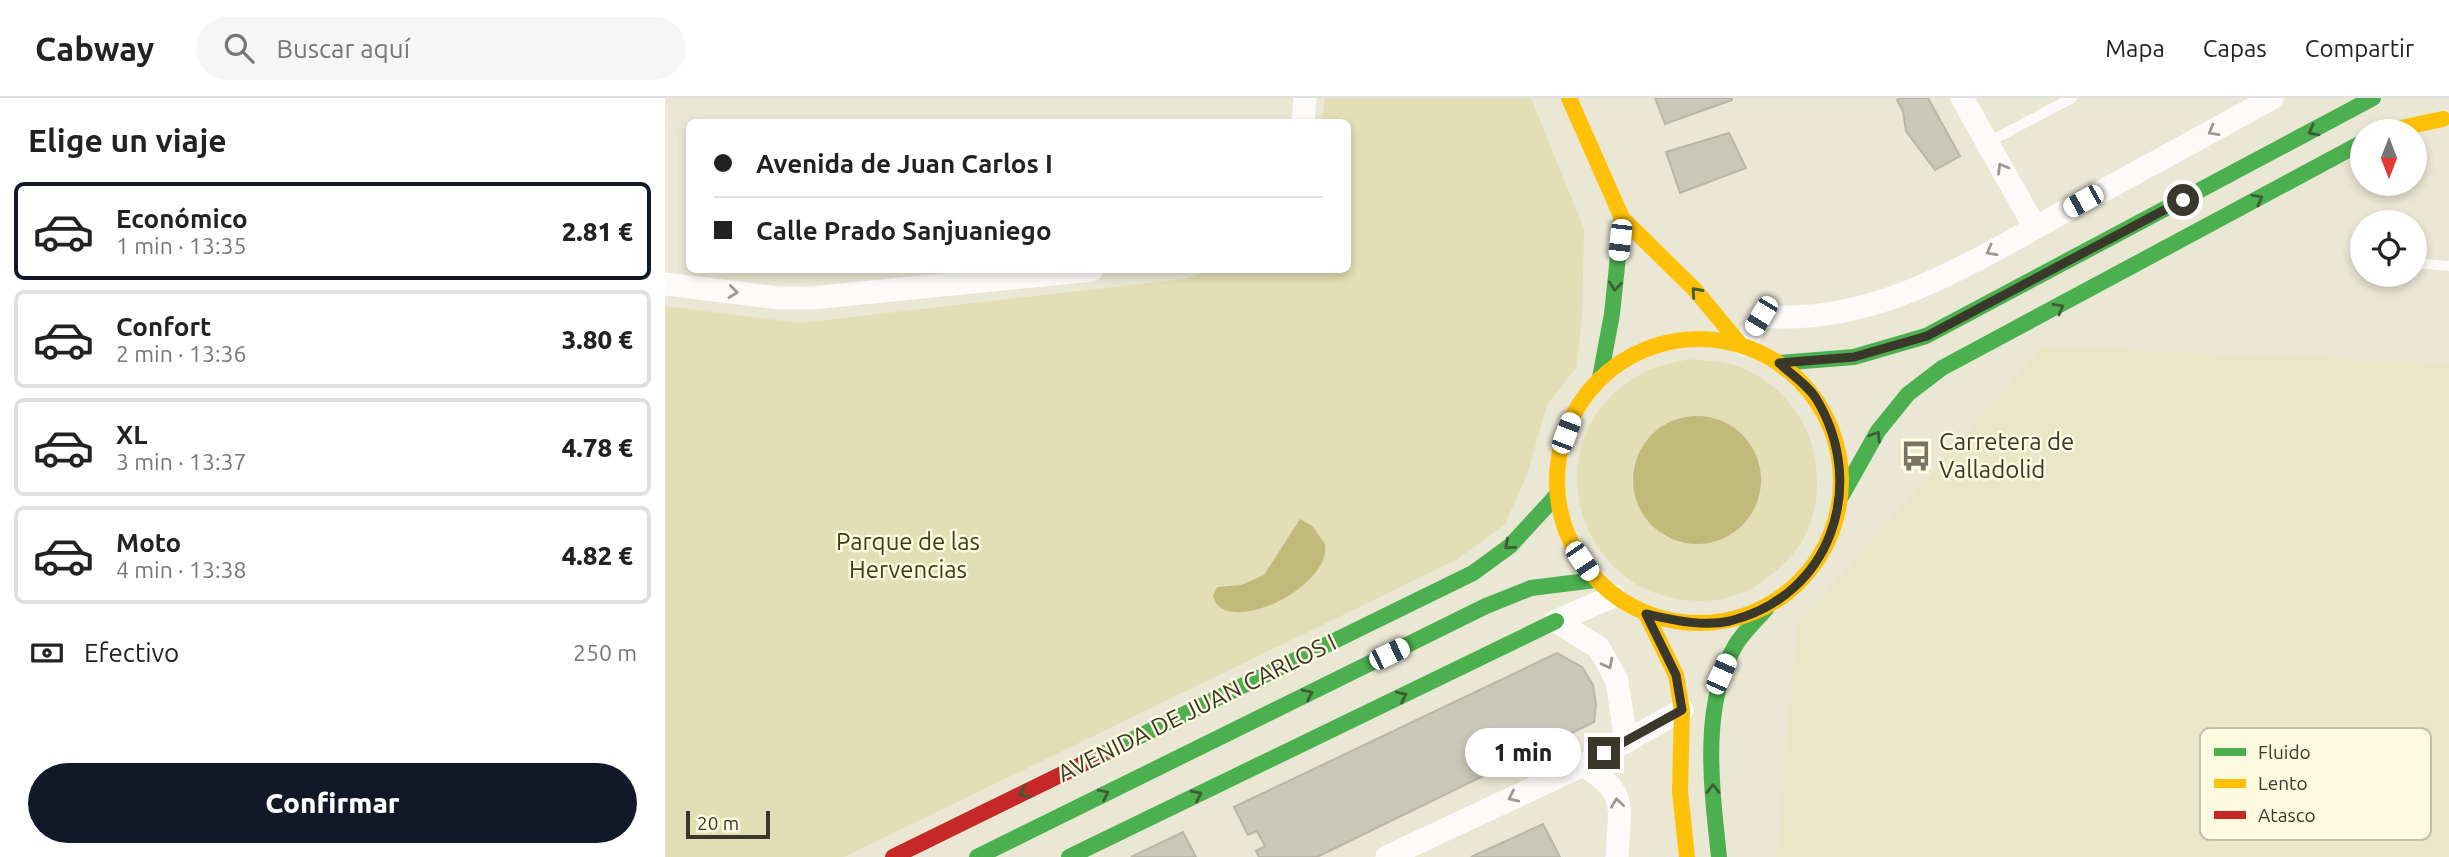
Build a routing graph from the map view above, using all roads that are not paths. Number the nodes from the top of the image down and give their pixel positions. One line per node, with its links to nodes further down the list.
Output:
1 (1305, 98): 8 (street)
2 (1569, 98): 13 (main road)
3 (1962, 98): 11 (street)
4 (2071, 98): 11 (lane)
5 (2273, 98): 14 (street, one-way to 14)
6 (2373, 98): 20 (main road, one-way to 20)
7 (2430, 106): 9 (main road)
8 (1303, 119)
9 (2446, 121): 10 (main road)
10 (2427, 124)
11 (1987, 143): 14 (street, one-way to 11)
12 (2350, 149): 22 (main road, one-way to 12)
13 (1622, 218): 19 (main road, one-way to 13); 21 (main road, one-way to 21)
14 (2035, 227): 19 (street, one-way to 19)
15 (2427, 264): 16 (lane)
16 (2449, 266)
17 (1062, 273): 18 (street, one-way to 17)
18 (665, 284)
19 (1742, 345): 20 (main road); 21 (main road)
20 (1779, 363): 22 (main road)
21 (1600, 378): 23 (main road)
22 (1842, 495): 26 (main road)
23 (1556, 496): 24 (main road); 32 (main road, AVENIDA DE JUAN CARLOS I, one-way to 32)
24 (1595, 580): 25 (main road); 33 (main road, AVENIDA DE JUAN CARLOS I, one-way to 24)
25 (1614, 596): 27 (main road); 28 (street)
26 (1769, 606): 27 (main road); 38 (main road, one-way to 26)
27 (1646, 614): 29 (main road)
28 (1556, 621): 30 (street, one-way to 30); 34 (main road, one-way to 28)
29 (1682, 710): 30 (street); 37 (main road)
30 (1626, 741): 31 (street)
31 (1583, 765): 35 (street, one-way to 35); 36 (street, one-way to 31)
32 (893, 857)
33 (977, 857)
34 (1069, 857)
35 (1387, 857)
36 (1618, 857)
37 (1687, 857)
38 (1719, 857)

